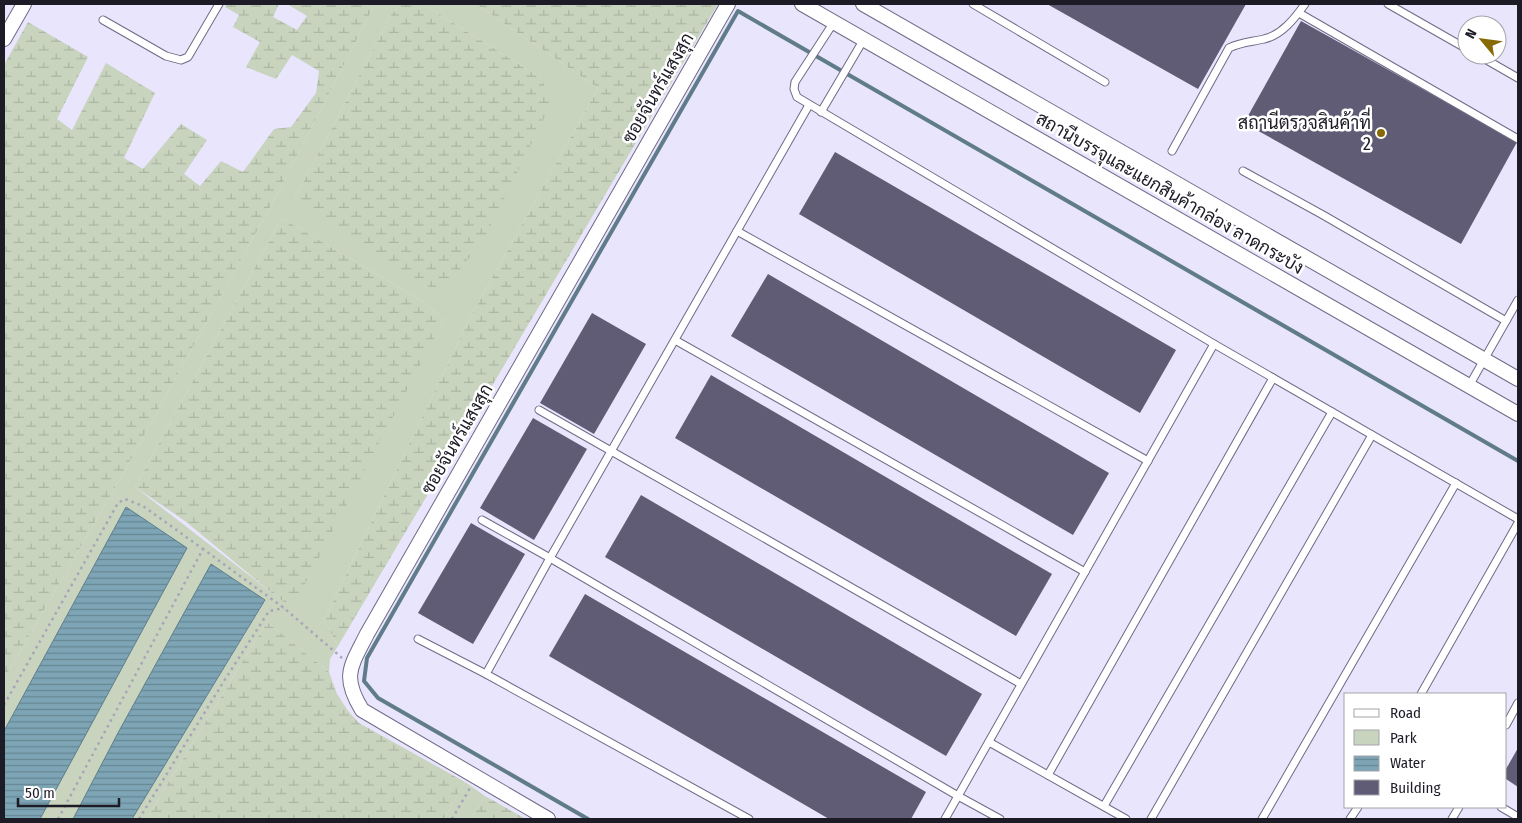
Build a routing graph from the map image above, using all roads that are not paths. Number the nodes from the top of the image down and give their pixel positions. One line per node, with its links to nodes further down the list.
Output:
1 (24, 4): 12 (street)
2 (219, 4): 10 (lane)
3 (728, 4): 60 (street, ซอยจันทร์แสงสุก)
4 (802, 4): 11 (street, สถานีบรรจุและแยกสินค้ากล่อง ลาดกระบัง)
5 (863, 4): 30 (street, สถานีบรรจุและแยกสินค้ากล่อง ลาดกระบัง)
6 (973, 4): 17 (lane)
7 (1305, 4): 9 (lane)
8 (1388, 4): 14 (lane)
9 (1299, 13): 20 (lane); 21 (lane)
10 (103, 20)
11 (834, 22): 13 (street, สถานีบรรจุและแยกสินค้ากล่อง ลาดกระบัง); 18 (lane)
12 (4, 39)
13 (864, 39): 19 (lane); 33 (street, สถานีบรรจุและแยกสินค้ากล่อง ลาดกระบัง)
14 (1457, 43)
15 (1495, 65): 16 (lane)
16 (1518, 78)
17 (1105, 82)
18 (809, 105): 19 (lane); 23 (lane)
19 (821, 112): 29 (lane)
20 (1518, 139)
21 (1172, 151)
22 (1243, 171): 27 (lane)
23 (737, 231): 28 (lane); 39 (lane)
24 (1518, 300): 25 (lane)
25 (1510, 314): 26 (lane); 27 (lane)
26 (1518, 318)
27 (1506, 321): 30 (lane)
28 (675, 340): 38 (lane); 45 (lane)
29 (1214, 344): 31 (lane); 39 (lane)
30 (1484, 360): 32 (street, สถานีบรรจุและแยกสินค้ากล่อง ลาดกระบัง); 33 (lane)
31 (1273, 378): 35 (lane); 53 (lane)
32 (1518, 379)
33 (1469, 386): 36 (street, สถานีบรรจุและแยกสินค้ากล่อง ลาดกระบัง)
34 (539, 410): 38 (lane)
35 (1332, 412): 37 (lane); 55 (lane)
36 (1518, 414)
37 (1372, 435): 40 (lane); 65 (lane)
38 (612, 451): 44 (lane); 48 (lane)
39 (1148, 461): 45 (lane)
40 (1456, 483): 41 (lane); 66 (lane)
41 (1518, 519)
42 (482, 520): 44 (lane)
43 (1518, 523): 49 (lane)
44 (550, 558): 47 (lane); 54 (lane)
45 (1085, 572): 48 (lane)
46 (418, 639): 47 (lane)
47 (486, 674): 61 (lane)
48 (1021, 684): 52 (lane)
49 (1422, 693)
50 (1518, 703): 51 (lane)
51 (1507, 723)
52 (989, 742): 53 (lane); 54 (lane)
53 (1048, 775): 55 (lane)
54 (958, 796): 62 (lane); 63 (lane)
55 (1104, 806): 64 (lane)
56 (1357, 808): 67 (lane)
57 (1458, 808): 68 (lane)
58 (1503, 808): 59 (lane)
59 (1518, 817)
60 (548, 819)
61 (749, 819)
62 (945, 819)
63 (1000, 819)
64 (1126, 819)
65 (1151, 819)
66 (1262, 819)
67 (1350, 819)
68 (1452, 819)

